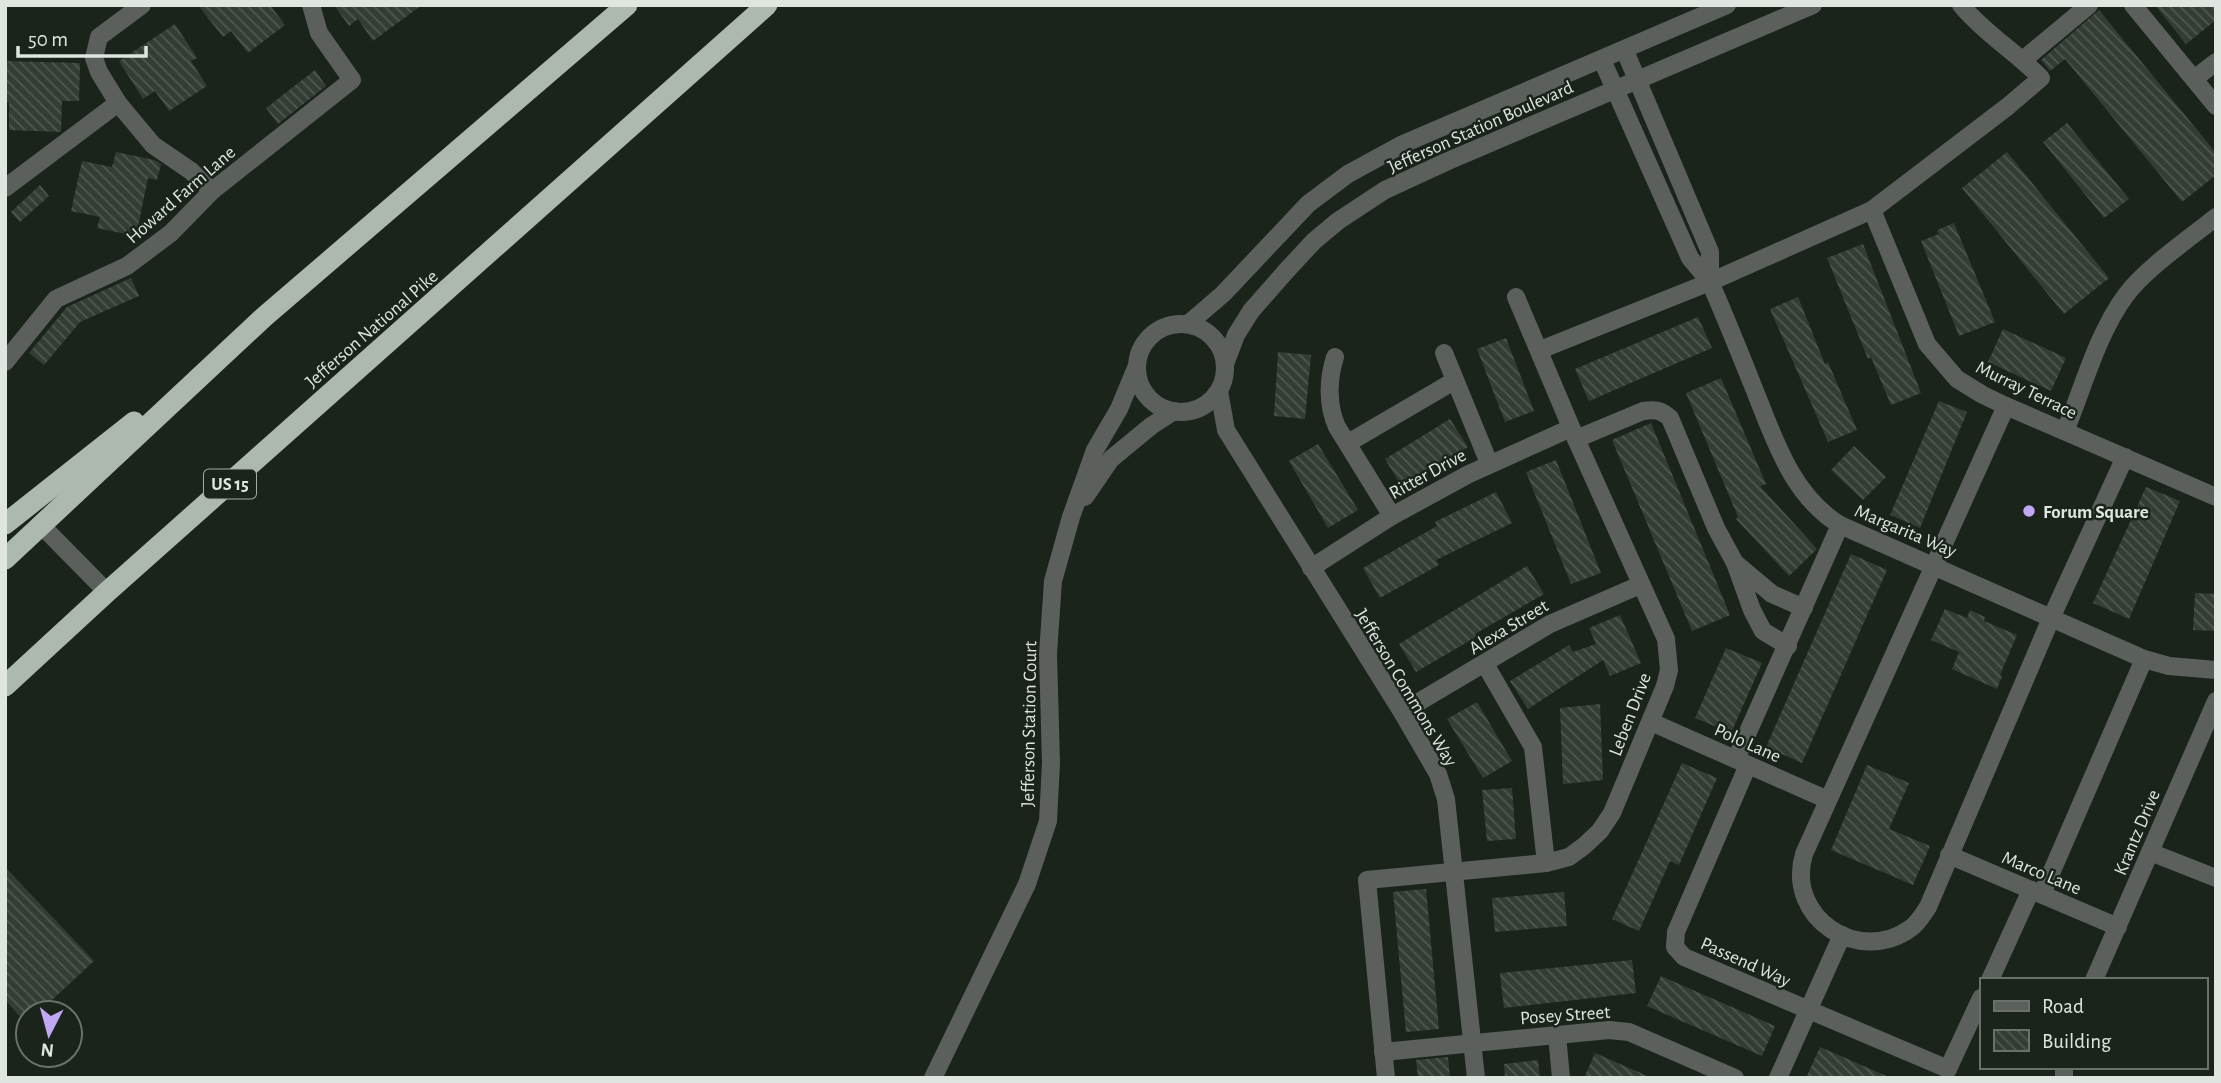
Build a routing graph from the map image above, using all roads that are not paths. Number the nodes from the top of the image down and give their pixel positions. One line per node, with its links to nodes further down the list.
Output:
1 (142, 5): 17 (street)
2 (311, 5): 20 (street, Howard Farm Lane)
3 (627, 5): 25 (highway)
4 (767, 5): 55 (highway, Jefferson National Pike / US 15)
5 (1727, 5): 10 (street, Jefferson Station Boulevard)
6 (1813, 5): 14 (street, Jefferson Station Boulevard)
7 (1961, 5): 12 (street)
8 (2089, 5): 12 (street)
9 (2133, 5): 15 (street)
10 (1625, 51): 11 (street, Jefferson Station Boulevard); 14 (street, Margarita Way)
11 (1602, 60): 16 (street, Margarita Way); 26 (street, Jefferson Station Boulevard)
12 (2022, 60): 21 (street)
13 (2216, 62): 15 (street)
14 (1638, 79): 16 (street, Jefferson Station Boulevard); 23 (street, Margarita Way)
15 (2194, 79): 18 (street)
16 (1616, 89): 23 (street, Margarita Way); 31 (street, Jefferson Station Boulevard)
17 (118, 103): 19 (street); 20 (street)
18 (2216, 107)
19 (5, 188)
20 (212, 191): 30 (street, Howard Farm Lane)
21 (1872, 210): 23 (street); 35 (street, Murray Terrace)
22 (2216, 217): 39 (street)
23 (1710, 282): 27 (street); 49 (street, Margarita Way)
24 (1516, 297): 27 (street, Leben Drive)
25 (264, 317): 47 (highway); 48 (highway)
26 (1188, 324): 31 (street); 32 (street)
27 (1540, 350): 40 (street, Leben Drive)
28 (1444, 353): 33 (street)
29 (1335, 357): 41 (street)
30 (5, 362)
31 (1225, 364): 34 (street)
32 (1136, 368): 37 (street); 46 (street, Jefferson Station Court)
33 (1454, 381): 41 (street); 43 (street)
34 (1219, 391): 36 (street); 38 (street, Jefferson Commons Way)
35 (2006, 406): 39 (street, Murray Terrace); 52 (street)
36 (1193, 410): 37 (street); 38 (street, Jefferson Commons Way)
37 (1174, 411): 46 (street, Jefferson Station Court)
38 (1226, 430): 53 (street, Jefferson Commons Way)
39 (2065, 431): 42 (street, Murray Terrace)
40 (1574, 434): 43 (street, Ritter Drive); 51 (street, Ritter Drive); 54 (street, Leben Drive)
41 (1348, 443): 45 (street)
42 (2125, 457): 44 (street, Murray Terrace); 57 (street)
43 (1489, 463): 45 (street, Ritter Drive)
44 (2216, 497)
45 (1392, 516): 53 (street, Ritter Drive)
46 (1072, 517): 85 (street, Jefferson Station Court)
47 (5, 524)
48 (41, 525): 50 (highway); 55 (street)
49 (1840, 525): 52 (street, Margarita Way); 56 (street)
50 (5, 559)
51 (1735, 563): 56 (street); 58 (street)
52 (1934, 565): 57 (street, Margarita Way); 67 (street)
53 (1311, 568): 64 (street, Jefferson Commons Way)
54 (1640, 585): 60 (street, Alexa Street); 65 (street, Leben Drive)
55 (107, 592): 62 (highway, Jefferson National Pike / US 15)
56 (1804, 608): 58 (street)
57 (2052, 617): 59 (street, Margarita Way); 69 (street)
58 (1788, 646): 66 (street)
59 (2144, 659): 61 (street, Margarita Way); 73 (street)
60 (1485, 664): 64 (street, Alexa Street); 70 (street)
61 (2216, 670)
62 (5, 686)
63 (2216, 701): 68 (street, Krantz Drive)
64 (1402, 712): 71 (street, Jefferson Commons Way)
65 (1651, 722): 66 (street, Polo Lane); 70 (street, Leben Drive)
66 (1742, 762): 67 (street, Polo Lane); 79 (street, Passend Way)
67 (1828, 800): 75 (street)
68 (2150, 852): 72 (street); 74 (street, Krantz Drive)
69 (1949, 855): 73 (street, Marco Lane); 75 (street)
70 (1546, 863): 71 (street, Leben Drive)
71 (1455, 872): 81 (street, Jefferson Commons Way); 82 (street, Leben Drive)
72 (2216, 878)
73 (2037, 892): 74 (street, Marco Lane); 76 (street)
74 (2118, 927): 77 (street, Krantz Drive)
75 (1842, 935): 79 (street)
76 (1991, 978)
77 (2095, 978)
78 (1980, 1000): 84 (street)
79 (1808, 1011): 84 (street, Passend Way); 90 (street)
80 (1557, 1035): 81 (street, Posey Street); 83 (street, Posey Street); 88 (street)
81 (1473, 1042): 82 (street, Posey Street); 87 (street, Jefferson Commons Way)
82 (1383, 1052): 86 (street)
83 (1695, 1070): 89 (street, Posey Street)
84 (1950, 1073)
85 (933, 1078)
86 (1386, 1078)
87 (1476, 1078)
88 (1561, 1078)
89 (1735, 1078)
90 (1779, 1078)

